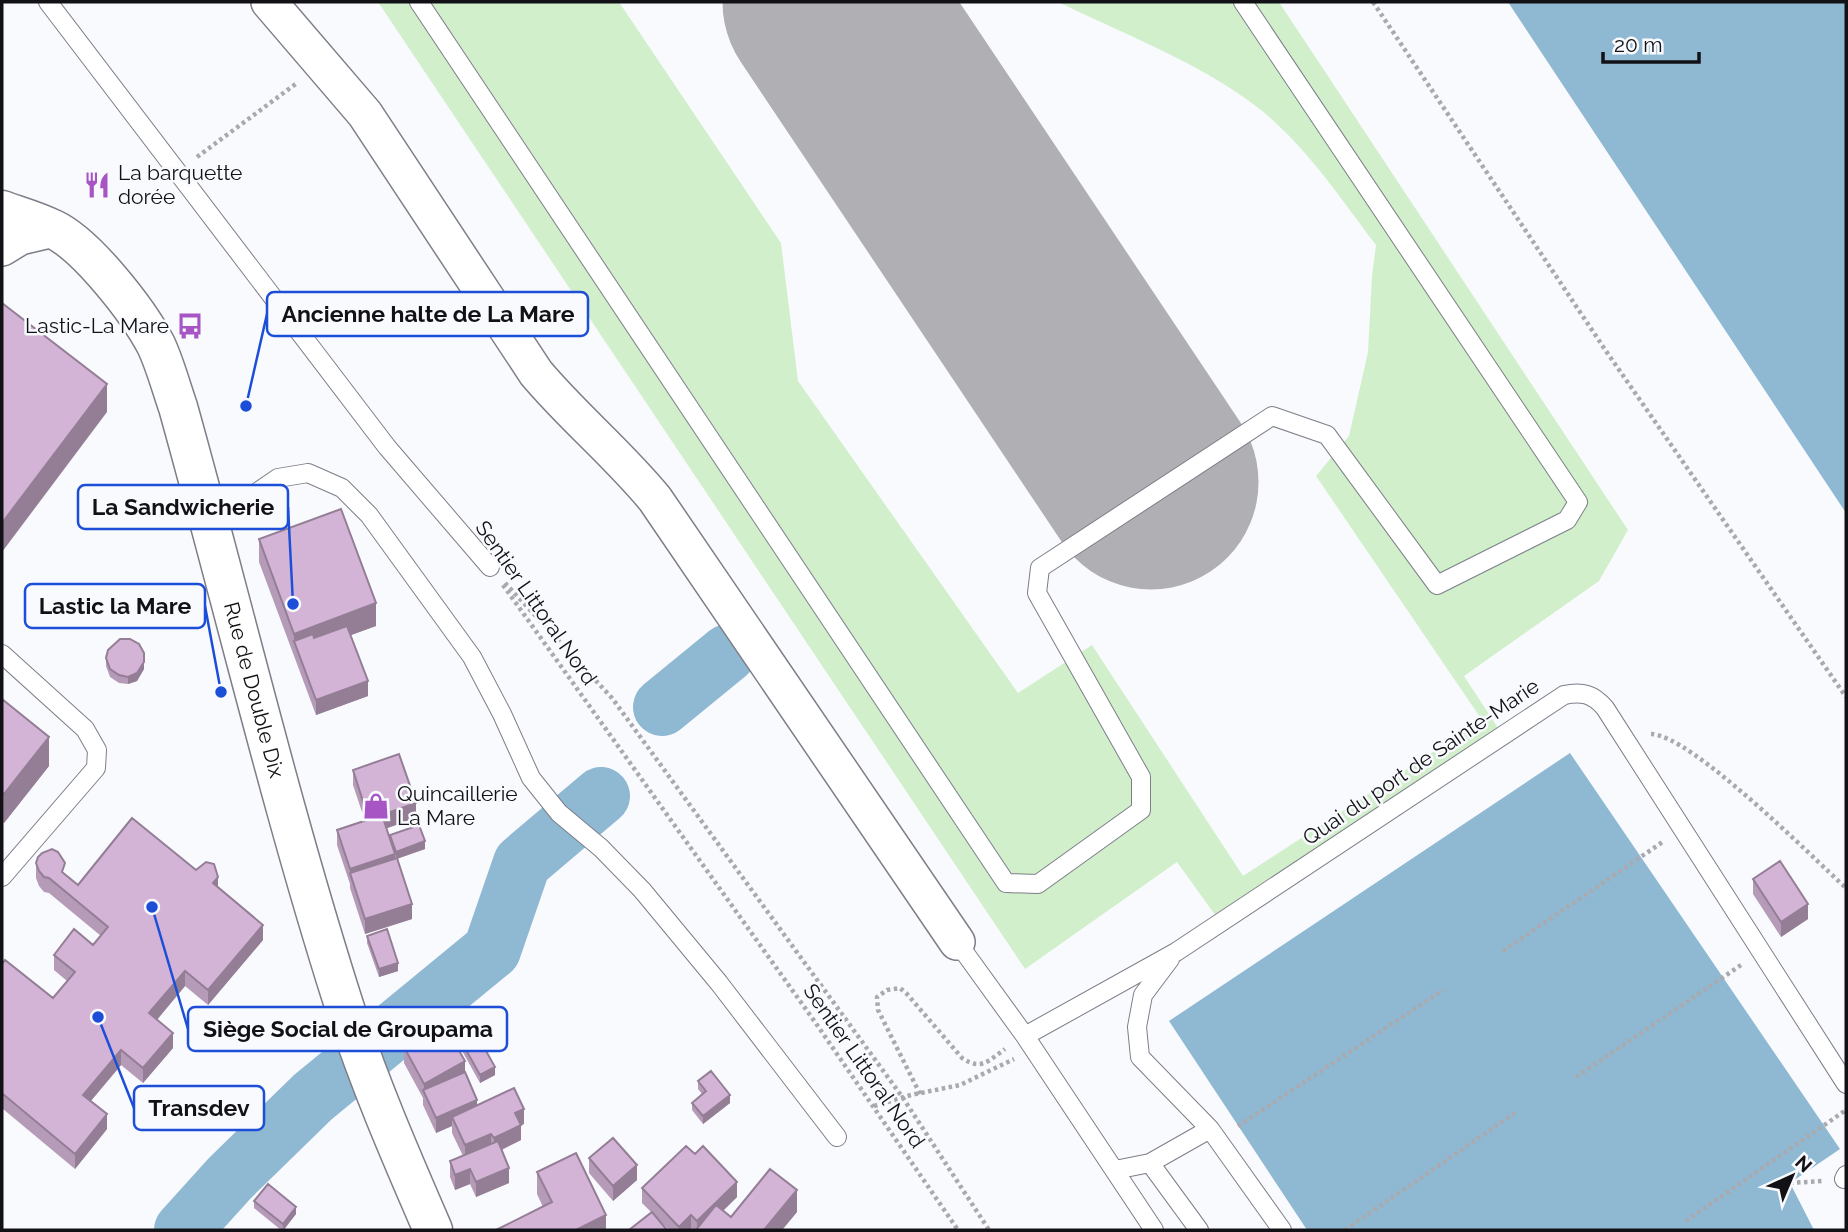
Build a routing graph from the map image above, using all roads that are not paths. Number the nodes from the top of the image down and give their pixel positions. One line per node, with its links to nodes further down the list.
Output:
1 (33, 2): 6 (lane)
2 (48, 2): 6 (lane)
3 (269, 2): 14 (street)
4 (419, 2): 5 (lane)
5 (1243, 2)
6 (63, 23): 11 (lane)
7 (2, 210): 8 (street, Rue de Double Dix)
8 (54, 229): 9 (street); 10 (street, Rue de Double Dix)
9 (2, 248)
10 (212, 529): 19 (lane); 22 (street, Rue de Double Dix)
11 (490, 567)
12 (2, 654): 13 (lane)
13 (2, 877)
14 (957, 943): 16 (lane)
15 (1176, 952): 16 (lane, Quai du port de Sainte-Marie); 17 (lane, Quai du port de Sainte-Marie); 18 (lane)
16 (1029, 1043): 21 (lane)
17 (1846, 1084)
18 (1210, 1129): 20 (lane); 25 (lane)
19 (837, 1137)
20 (1150, 1163): 21 (lane); 24 (lane)
21 (1115, 1170): 23 (lane)
22 (433, 1230)
23 (1154, 1230)
24 (1199, 1230)
25 (1282, 1230)

